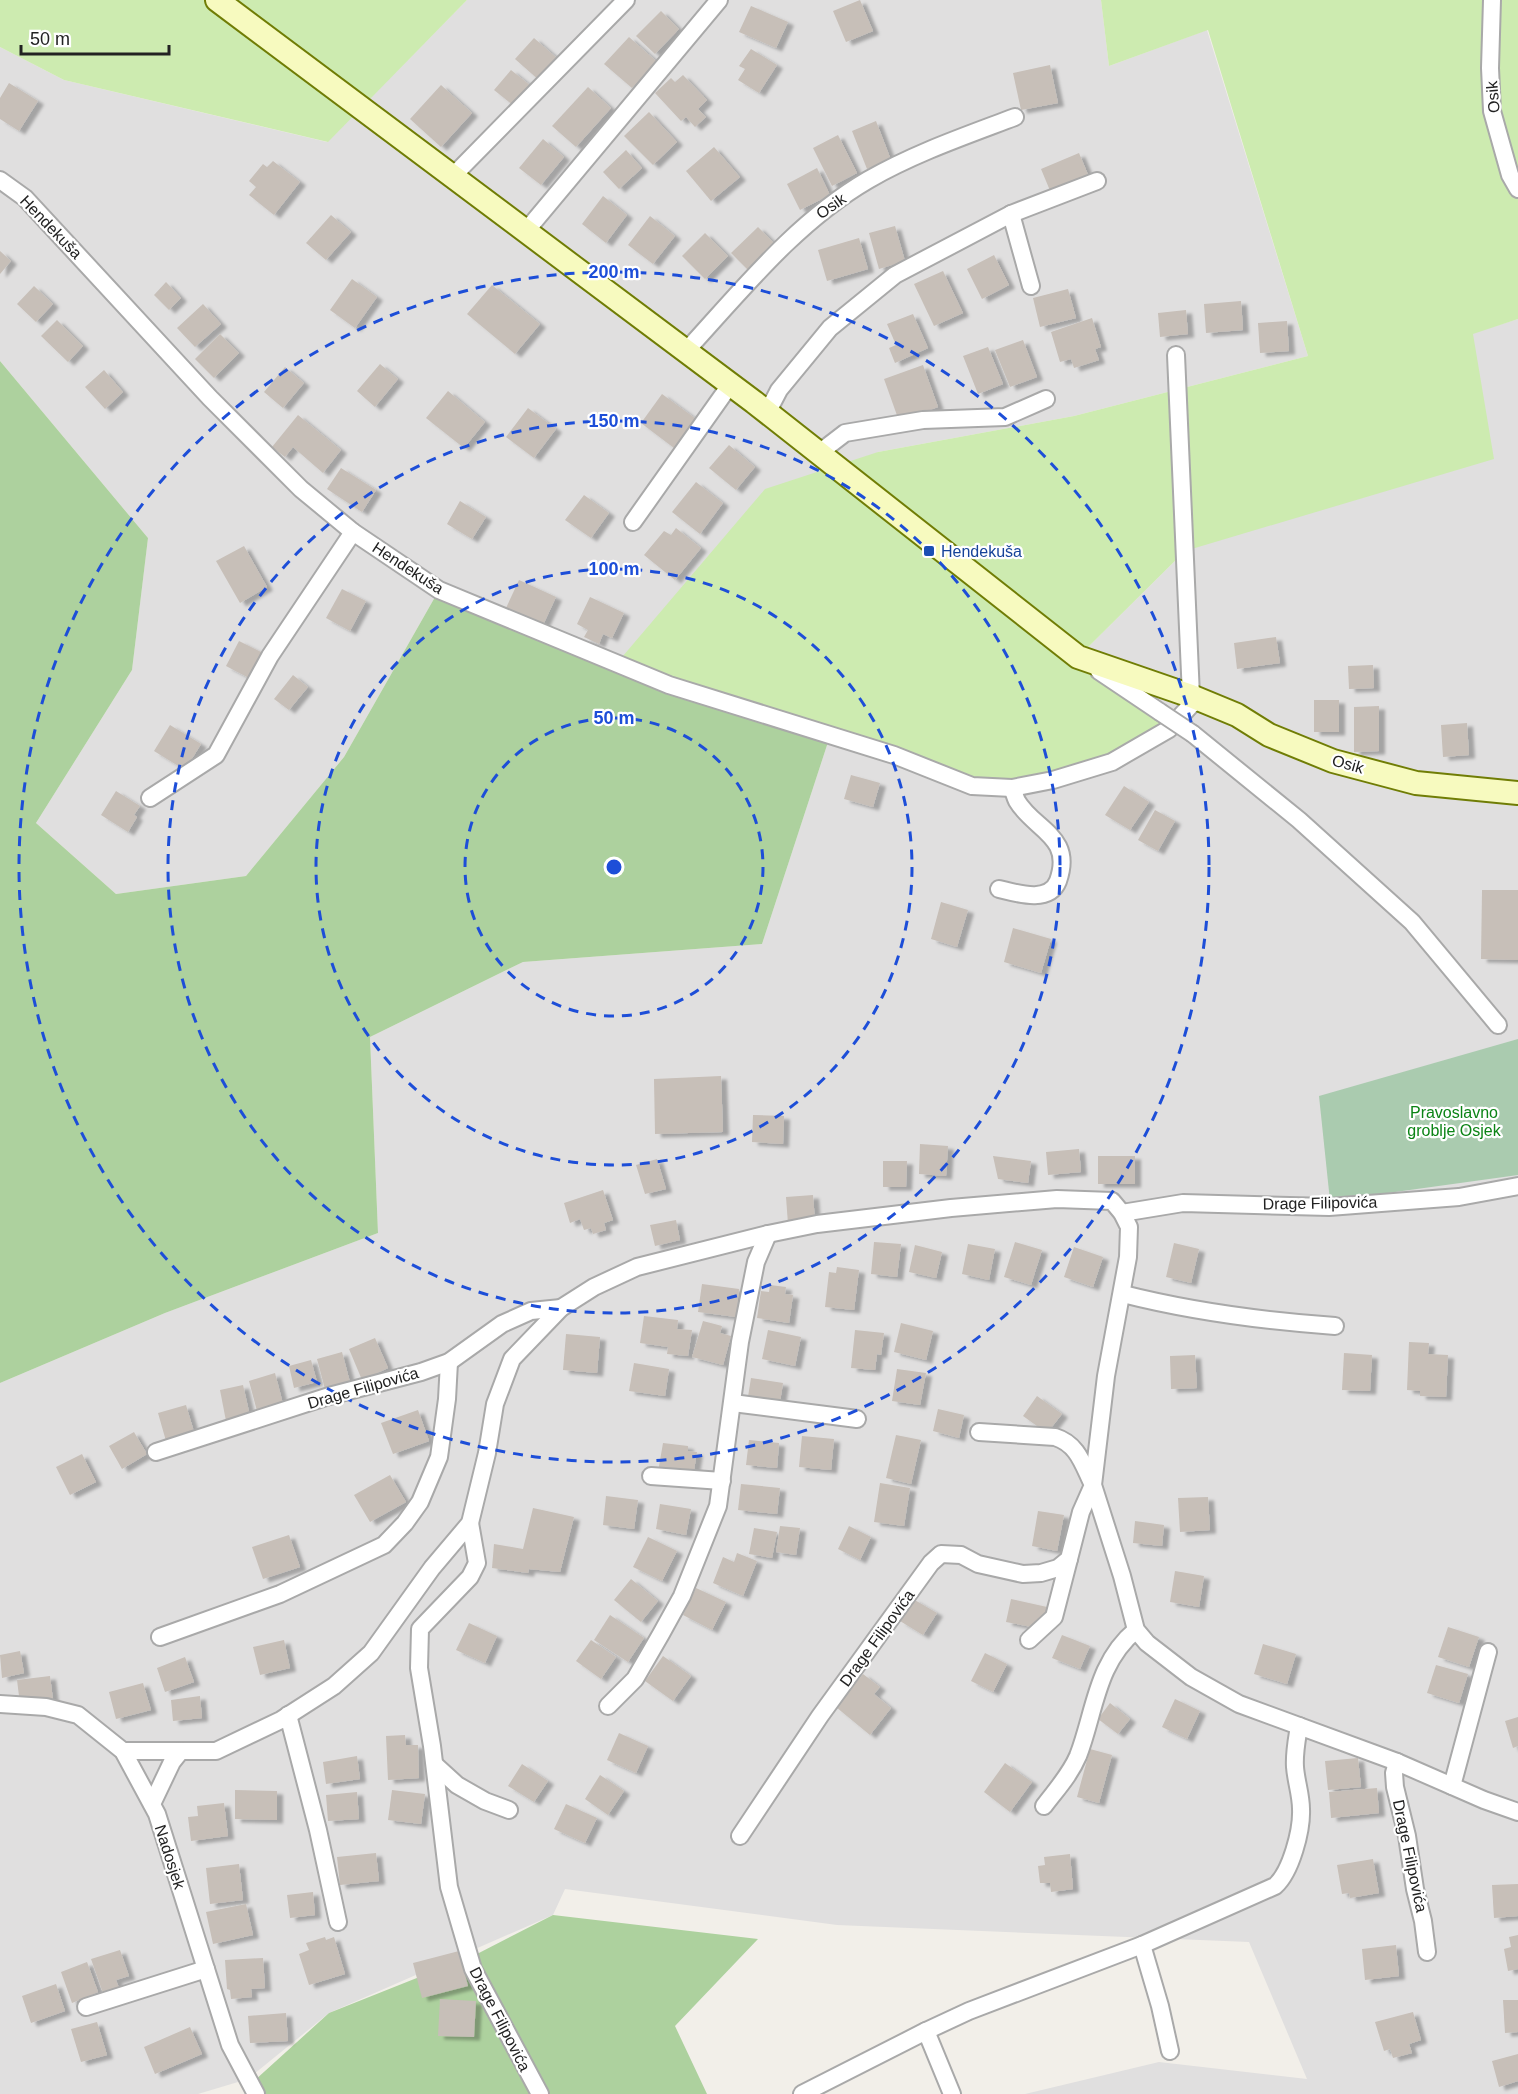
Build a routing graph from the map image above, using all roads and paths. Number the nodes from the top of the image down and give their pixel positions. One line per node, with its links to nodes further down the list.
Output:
1 (217, 0): 6 (main road, Osik)
2 (626, 0): 6 (street)
3 (719, 0): 11 (street)
4 (1492, 0): 9 (street, Osik)
5 (1015, 117): 13 (street, Osik)
6 (453, 176): 11 (main road, Osik)
7 (0, 180): 20 (street, Hendekuša)
8 (1097, 181): 10 (street)
9 (1518, 189)
10 (1011, 214): 12 (street); 17 (street)
11 (526, 231): 13 (main road, Osik)
12 (1031, 286)
13 (686, 351): 15 (main road, Osik)
14 (1176, 355): 22 (street)
15 (730, 385): 17 (main road, Osik); 19 (street)
16 (1046, 399): 18 (street)
17 (767, 412): 18 (main road, Osik)
18 (819, 453): 21 (main road, Osik)
19 (633, 522)
20 (353, 532): 23 (street, Hendekuša); 25 (street)
21 (1078, 657): 22 (main road, Osik); 27 (street, bridge)
22 (1195, 698): 23 (street, Hendekuša); 24 (main road, Osik)
23 (1012, 788): 26 (street)
24 (1518, 793)
25 (150, 798)
26 (999, 889)
27 (1498, 1025)
28 (1518, 1186): 29 (street, Drage Filipovića)
29 (1122, 1213): 30 (street, Drage Filipovića); 31 (street)
30 (768, 1234): 32 (street, Drage Filipovića); 35 (street)
31 (1123, 1294): 33 (street); 41 (street)
32 (561, 1308): 34 (street, Drage Filipovića); 42 (street, Drage Filipovića)
33 (1335, 1326)
34 (449, 1362): 38 (street, Drage Filipovića); 45 (street)
35 (733, 1403): 36 (street); 40 (street)
36 (857, 1419)
37 (980, 1432): 41 (street)
38 (156, 1452)
39 (651, 1476): 40 (street)
40 (722, 1481): 49 (street)
41 (1093, 1485): 43 (street); 44 (street)
42 (470, 1523): 50 (street, Drage Filipovića); 55 (street, Drage Filipovića)
43 (1069, 1559): 46 (street); 61 (street, Drage Filipovića)
44 (1136, 1630): 51 (street); 58 (street)
45 (160, 1637)
46 (1029, 1640)
47 (1488, 1652): 56 (street)
48 (0, 1704): 52 (street, Nadosjek)
49 (608, 1706)
50 (288, 1715): 53 (street, Drage Filipovića); 62 (street)
51 (1299, 1726): 54 (street); 63 (street)
52 (123, 1751): 53 (street, Drage Filipovića); 57 (street, Nadosjek)
53 (180, 1752): 57 (street)
54 (1397, 1762): 56 (street); 64 (street, Drage Filipovića)
55 (435, 1765): 59 (street); 70 (street, Drage Filipovića)
56 (1452, 1786): 60 (street)
57 (152, 1804): 65 (street, Nadosjek)
58 (1044, 1806)
59 (509, 1810)
60 (1518, 1812)
61 (740, 1836)
62 (338, 1922)
63 (1142, 1945): 67 (street); 68 (street)
64 (1427, 1952)
65 (206, 1969): 66 (street); 69 (street, Nadosjek)
66 (86, 2007)
67 (926, 2031): 71 (street); 72 (street)
68 (1170, 2051)
69 (256, 2094)
70 (540, 2094)
71 (801, 2094)
72 (952, 2094)

